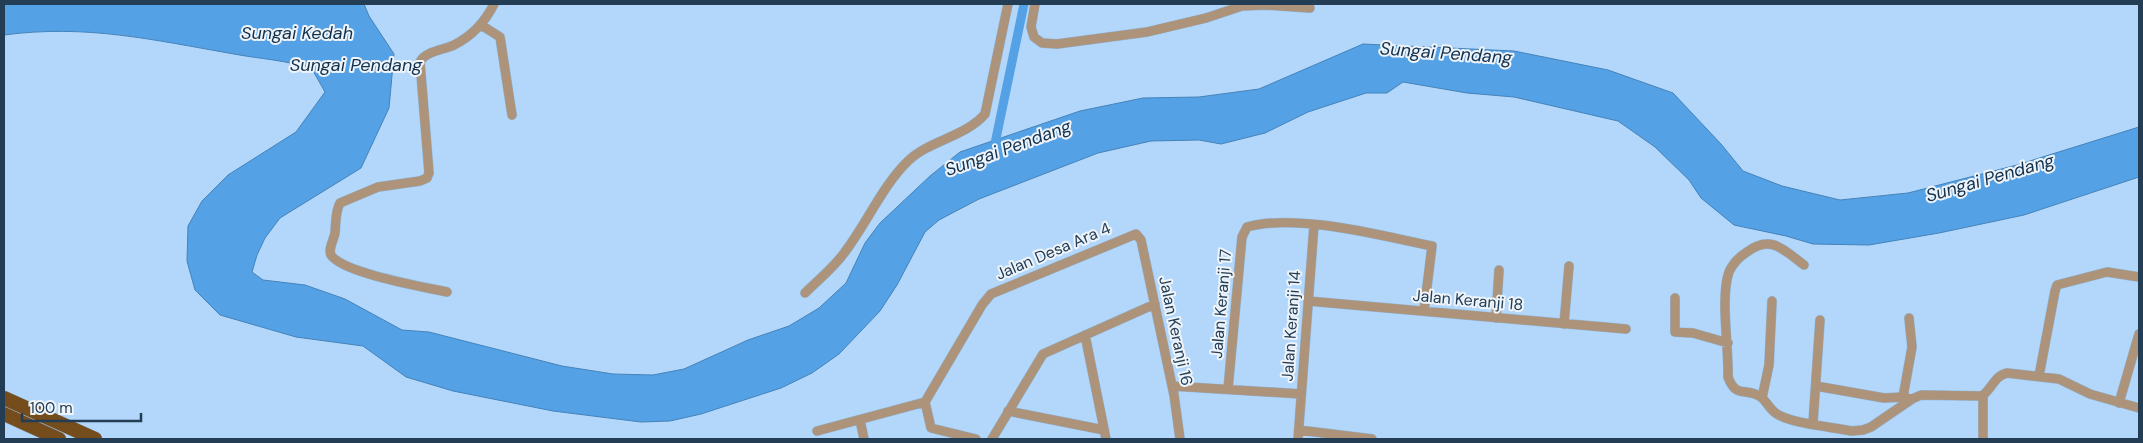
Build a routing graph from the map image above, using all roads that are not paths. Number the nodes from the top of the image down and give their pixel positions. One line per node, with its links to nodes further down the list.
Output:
1 (494, 4): 5 (street)
2 (1008, 4): 14 (street)
3 (1035, 4): 4 (street)
4 (1310, 8)
5 (481, 25): 6 (street); 13 (street)
6 (512, 116)
7 (1314, 225): 16 (street, Jalan Keranji 14); 19 (street); 32 (street, Jalan Keranji 17)
8 (1133, 234): 18 (street, Jalan Keranji 16); 38 (street, Jalan Desa Ara 4)
9 (1804, 265): 27 (street)
10 (1568, 266): 23 (street)
11 (1499, 270): 20 (street)
12 (2139, 277): 29 (street)
13 (447, 292)
14 (805, 293)
15 (1675, 298): 27 (street)
16 (1308, 301): 19 (street, Jalan Keranji 18); 33 (street, Jalan Keranji 14)
17 (1772, 301): 36 (street)
18 (1155, 304): 26 (street); 30 (street, Jalan Keranji 16)
19 (1424, 311): 20 (street, Jalan Keranji 18)
20 (1496, 318): 23 (street, Jalan Keranji 18)
21 (1909, 318): 37 (street)
22 (1820, 320): 31 (street)
23 (1564, 324): 24 (street, Jalan Keranji 18)
24 (1626, 329)
25 (2139, 334): 28 (street)
26 (1085, 335): 41 (street); 45 (street)
27 (1728, 343): 36 (street)
28 (2137, 348): 39 (street)
29 (2040, 376): 34 (street); 39 (street)
30 (1172, 386): 32 (street); 54 (street, Jalan Keranji 16)
31 (1816, 386): 37 (street); 44 (street)
32 (1228, 389): 33 (street)
33 (1301, 394): 47 (street, Jalan Keranji 14)
34 (1983, 395): 37 (street); 56 (street)
35 (4, 398): 49 (highway)
36 (1762, 398): 44 (street)
37 (1908, 398): 44 (street)
38 (925, 402): 43 (street); 51 (street)
39 (2119, 403): 40 (street)
40 (2139, 408)
41 (1008, 411): 45 (street); 52 (street)
42 (4, 414): 48 (highway)
43 (860, 420): 46 (street); 50 (street)
44 (1813, 423)
45 (1104, 430): 53 (street)
46 (817, 431)
47 (1298, 435): 55 (street)
48 (59, 439)
49 (95, 439)
50 (864, 439)
51 (976, 439)
52 (992, 439)
53 (1106, 439)
54 (1180, 439)
55 (1372, 439)
56 (1983, 439)

